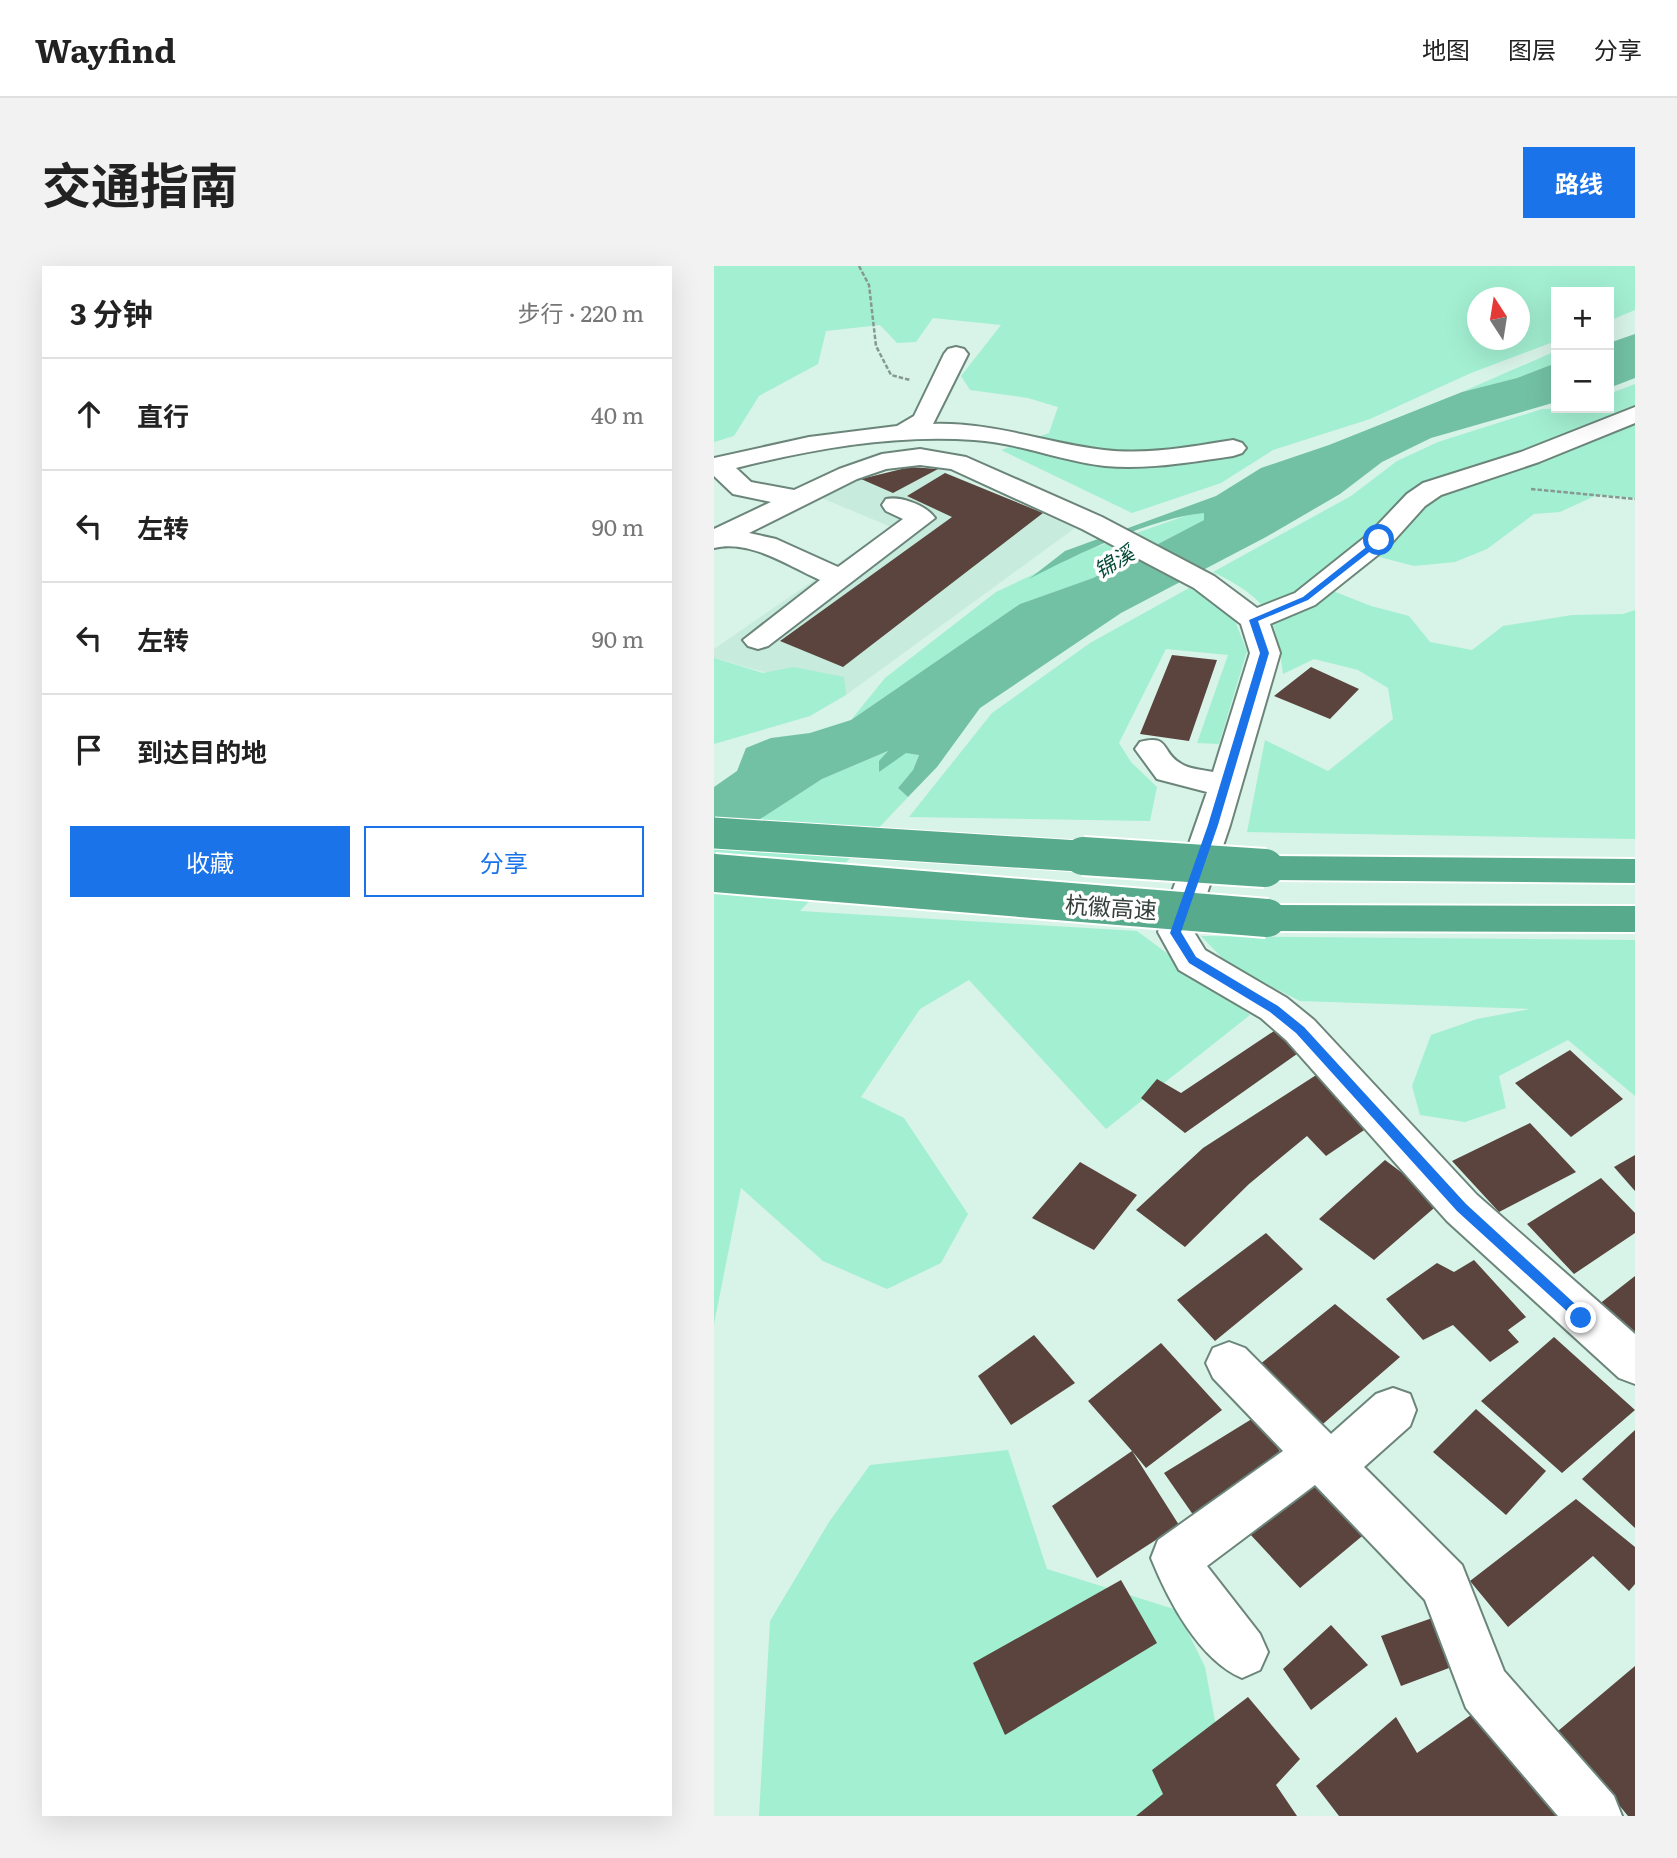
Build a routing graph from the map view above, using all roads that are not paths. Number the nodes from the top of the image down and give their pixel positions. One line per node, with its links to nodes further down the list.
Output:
1 (956, 354): 3 (street)
2 (1635, 414): 10 (street)
3 (903, 433): 4 (street); 5 (street)
4 (1233, 448)
5 (716, 466): 6 (street)
6 (797, 499): 8 (street); 10 (street)
7 (895, 505): 9 (street)
8 (718, 538): 9 (street)
9 (840, 579): 11 (street)
10 (1254, 620): 13 (street)
11 (758, 640)
12 (1151, 749): 13 (street)
13 (1225, 786): 19 (street)
14 (714, 833): 15 (highway, 杭徽高速, bridge)
15 (1635, 871)
16 (714, 873): 17 (highway, 杭徽高速, bridge)
17 (1635, 919)
18 (1229, 1363): 21 (street)
19 (1635, 1363)
20 (1393, 1410): 21 (street)
21 (1324, 1460): 22 (street); 23 (street)
22 (1242, 1652)
23 (1594, 1816)

